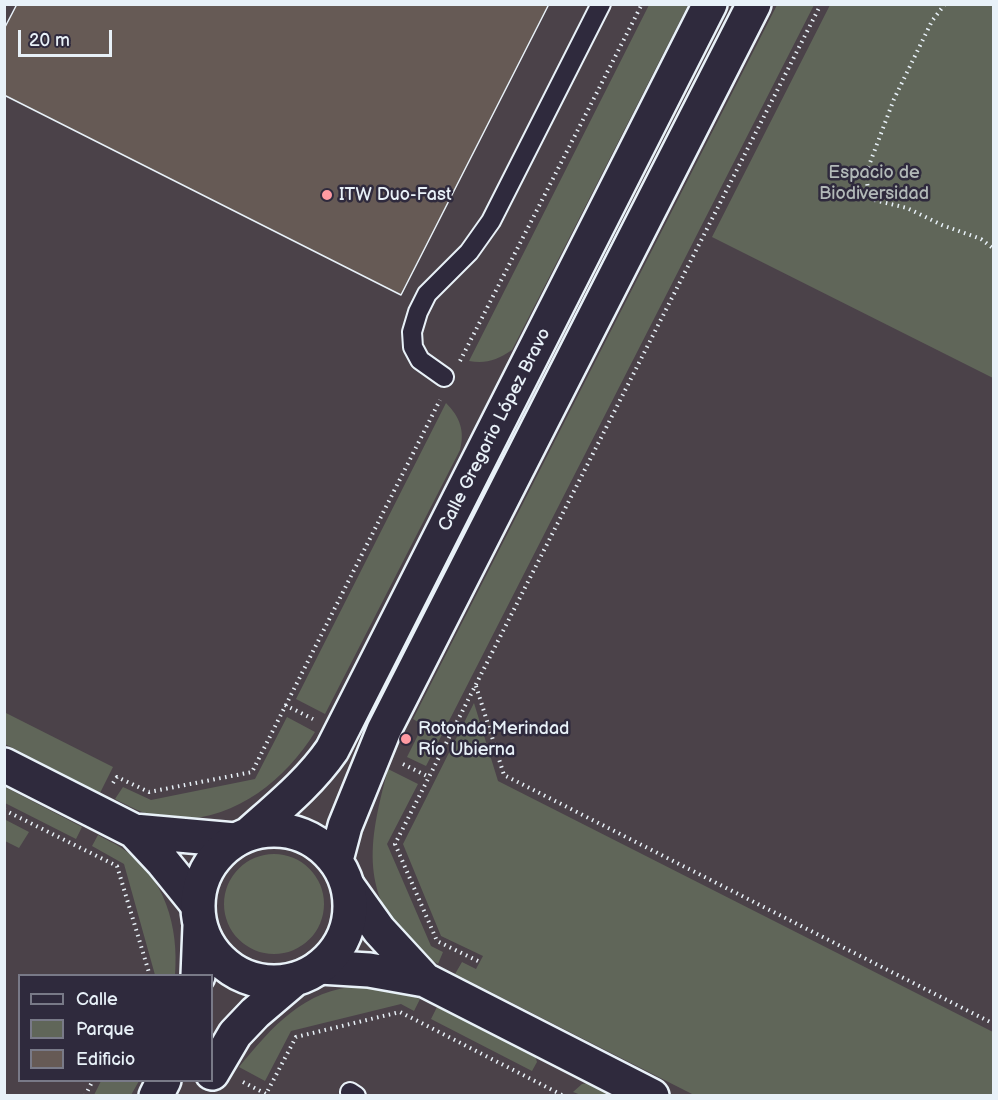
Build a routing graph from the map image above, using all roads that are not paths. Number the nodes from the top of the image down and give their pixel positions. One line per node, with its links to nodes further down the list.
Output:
1 (602, 4): 4 (lane)
2 (710, 4): 7 (main road, Calle Gregorio López Bravo)
3 (754, 4): 8 (main road, Calle Gregorio López Bravo)
4 (448, 379)
5 (4, 765): 6 (main road)
6 (134, 831): 7 (main road); 9 (main road)
7 (243, 836): 8 (main road); 9 (main road)
8 (343, 874): 10 (main road); 12 (main road)
9 (199, 914): 10 (main road); 11 (main road)
10 (307, 973): 12 (main road); 13 (main road)
11 (198, 974)
12 (425, 980): 14 (main road)
13 (213, 1071)
14 (652, 1095)

